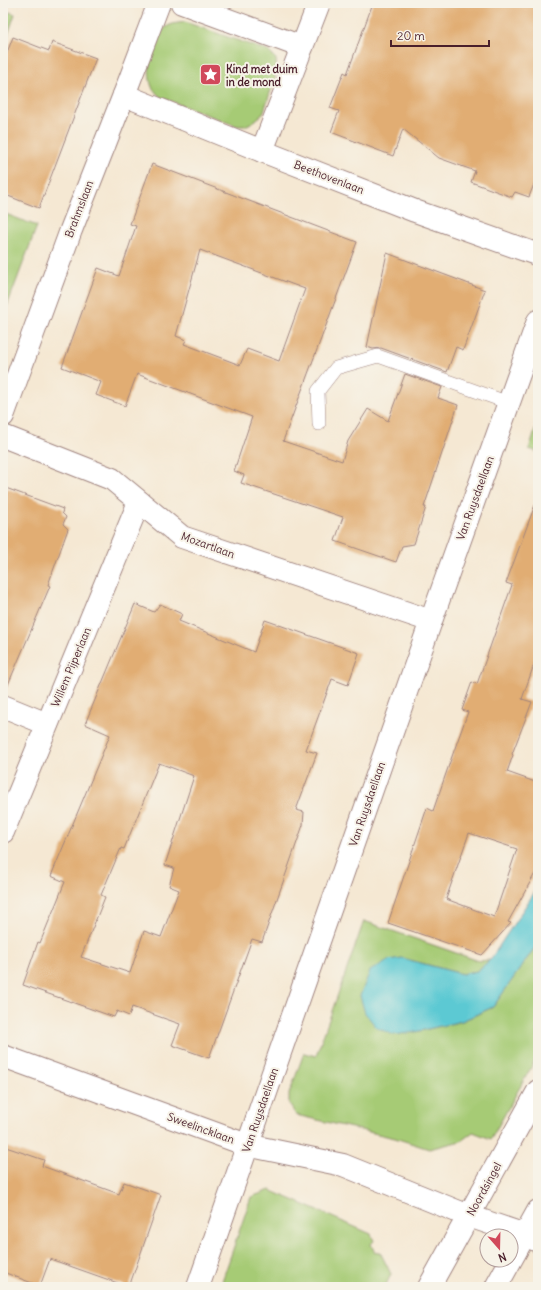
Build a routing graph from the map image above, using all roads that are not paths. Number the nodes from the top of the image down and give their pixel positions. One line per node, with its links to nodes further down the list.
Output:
1 (159, 3): 5 (street, Brahmslaan)
2 (182, 3): 4 (street)
3 (318, 3): 4 (street)
4 (302, 47): 6 (street)
5 (124, 95): 6 (street, Beethovenlaan); 10 (street, Brahmslaan)
6 (262, 151): 7 (street, Beethovenlaan)
7 (537, 255)
8 (538, 321): 9 (street, Van Ruysdaellaan)
9 (509, 402): 11 (lane); 14 (street, Van Ruysdaellaan)
10 (3, 416)
11 (319, 424)
12 (3, 436): 13 (street, Mozartlaan)
13 (139, 502): 14 (street, Mozartlaan); 16 (street, Willem Pijperlaan)
14 (431, 621): 20 (street, Van Ruysdaellaan)
15 (3, 706): 16 (street)
16 (47, 724): 17 (street, Willem Pijperlaan)
17 (3, 832)
18 (3, 1056): 20 (street, Sweelincklaan)
19 (538, 1091): 22 (street, Noordsingel)
20 (247, 1145): 22 (street, Sweelincklaan); 24 (street, Van Ruysdaellaan)
21 (538, 1211): 23 (street)
22 (469, 1216): 23 (street, Sweelincklaan); 25 (street, Noordsingel)
23 (532, 1238): 26 (street)
24 (198, 1287)
25 (429, 1287)
26 (496, 1287)

